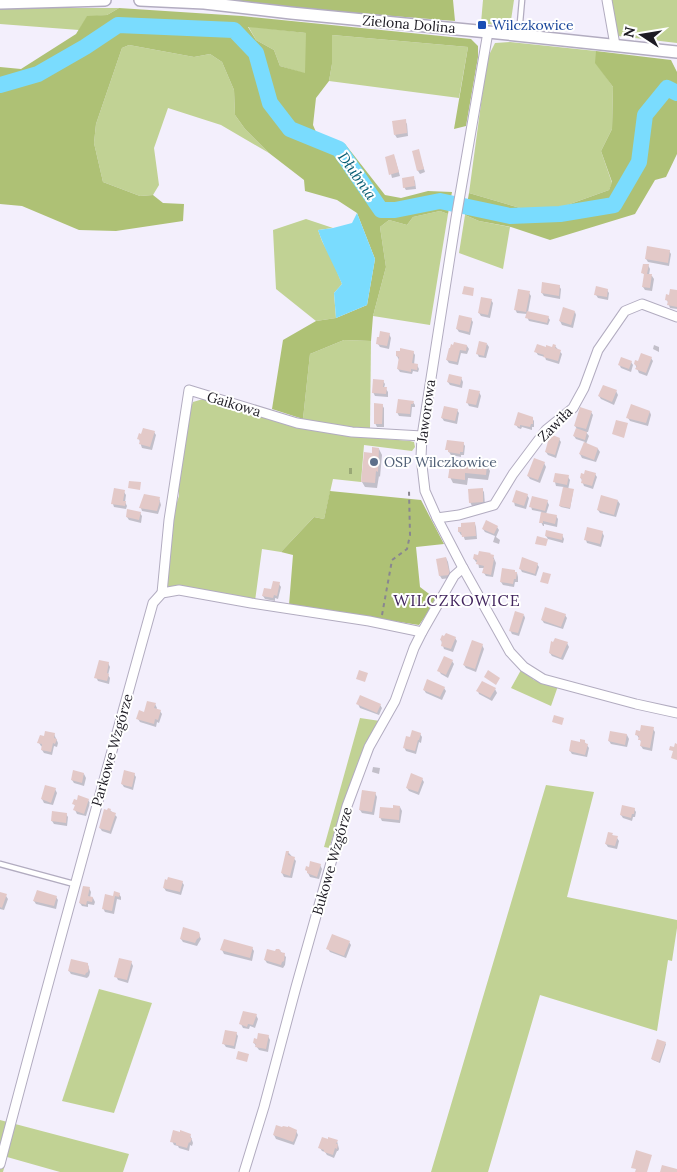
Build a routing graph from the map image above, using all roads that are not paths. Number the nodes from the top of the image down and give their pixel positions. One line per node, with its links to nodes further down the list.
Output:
1 (85, 0): 2 (street); 6 (street)
2 (105, 0)
3 (140, 0): 7 (street, Zielona Dolina)
4 (522, 0): 9 (lane)
5 (607, 0): 10 (street)
6 (0, 2)
7 (204, 2): 8 (street, Zielona Dolina)
8 (488, 32): 9 (street, Zielona Dolina); 13 (street, Jaworowa)
9 (518, 35): 10 (street, Zielona Dolina)
10 (615, 45): 11 (street, Zielona Dolina)
11 (677, 52)
12 (677, 317): 14 (street, Zawiła)
13 (422, 436): 14 (street, Jaworowa); 16 (street, Gaikowa)
14 (437, 518): 15 (street, Jaworowa)
15 (463, 568): 17 (street, Bukowe Wzgórze); 18 (street, Jaworowa)
16 (162, 593): 17 (street); 20 (street, Parkowe Wzgórze)
17 (422, 632): 22 (street, Bukowe Wzgórze)
18 (677, 713)
19 (0, 864): 20 (lane)
20 (74, 884): 21 (street, Parkowe Wzgórze)
21 (0, 1164)
22 (244, 1172)

